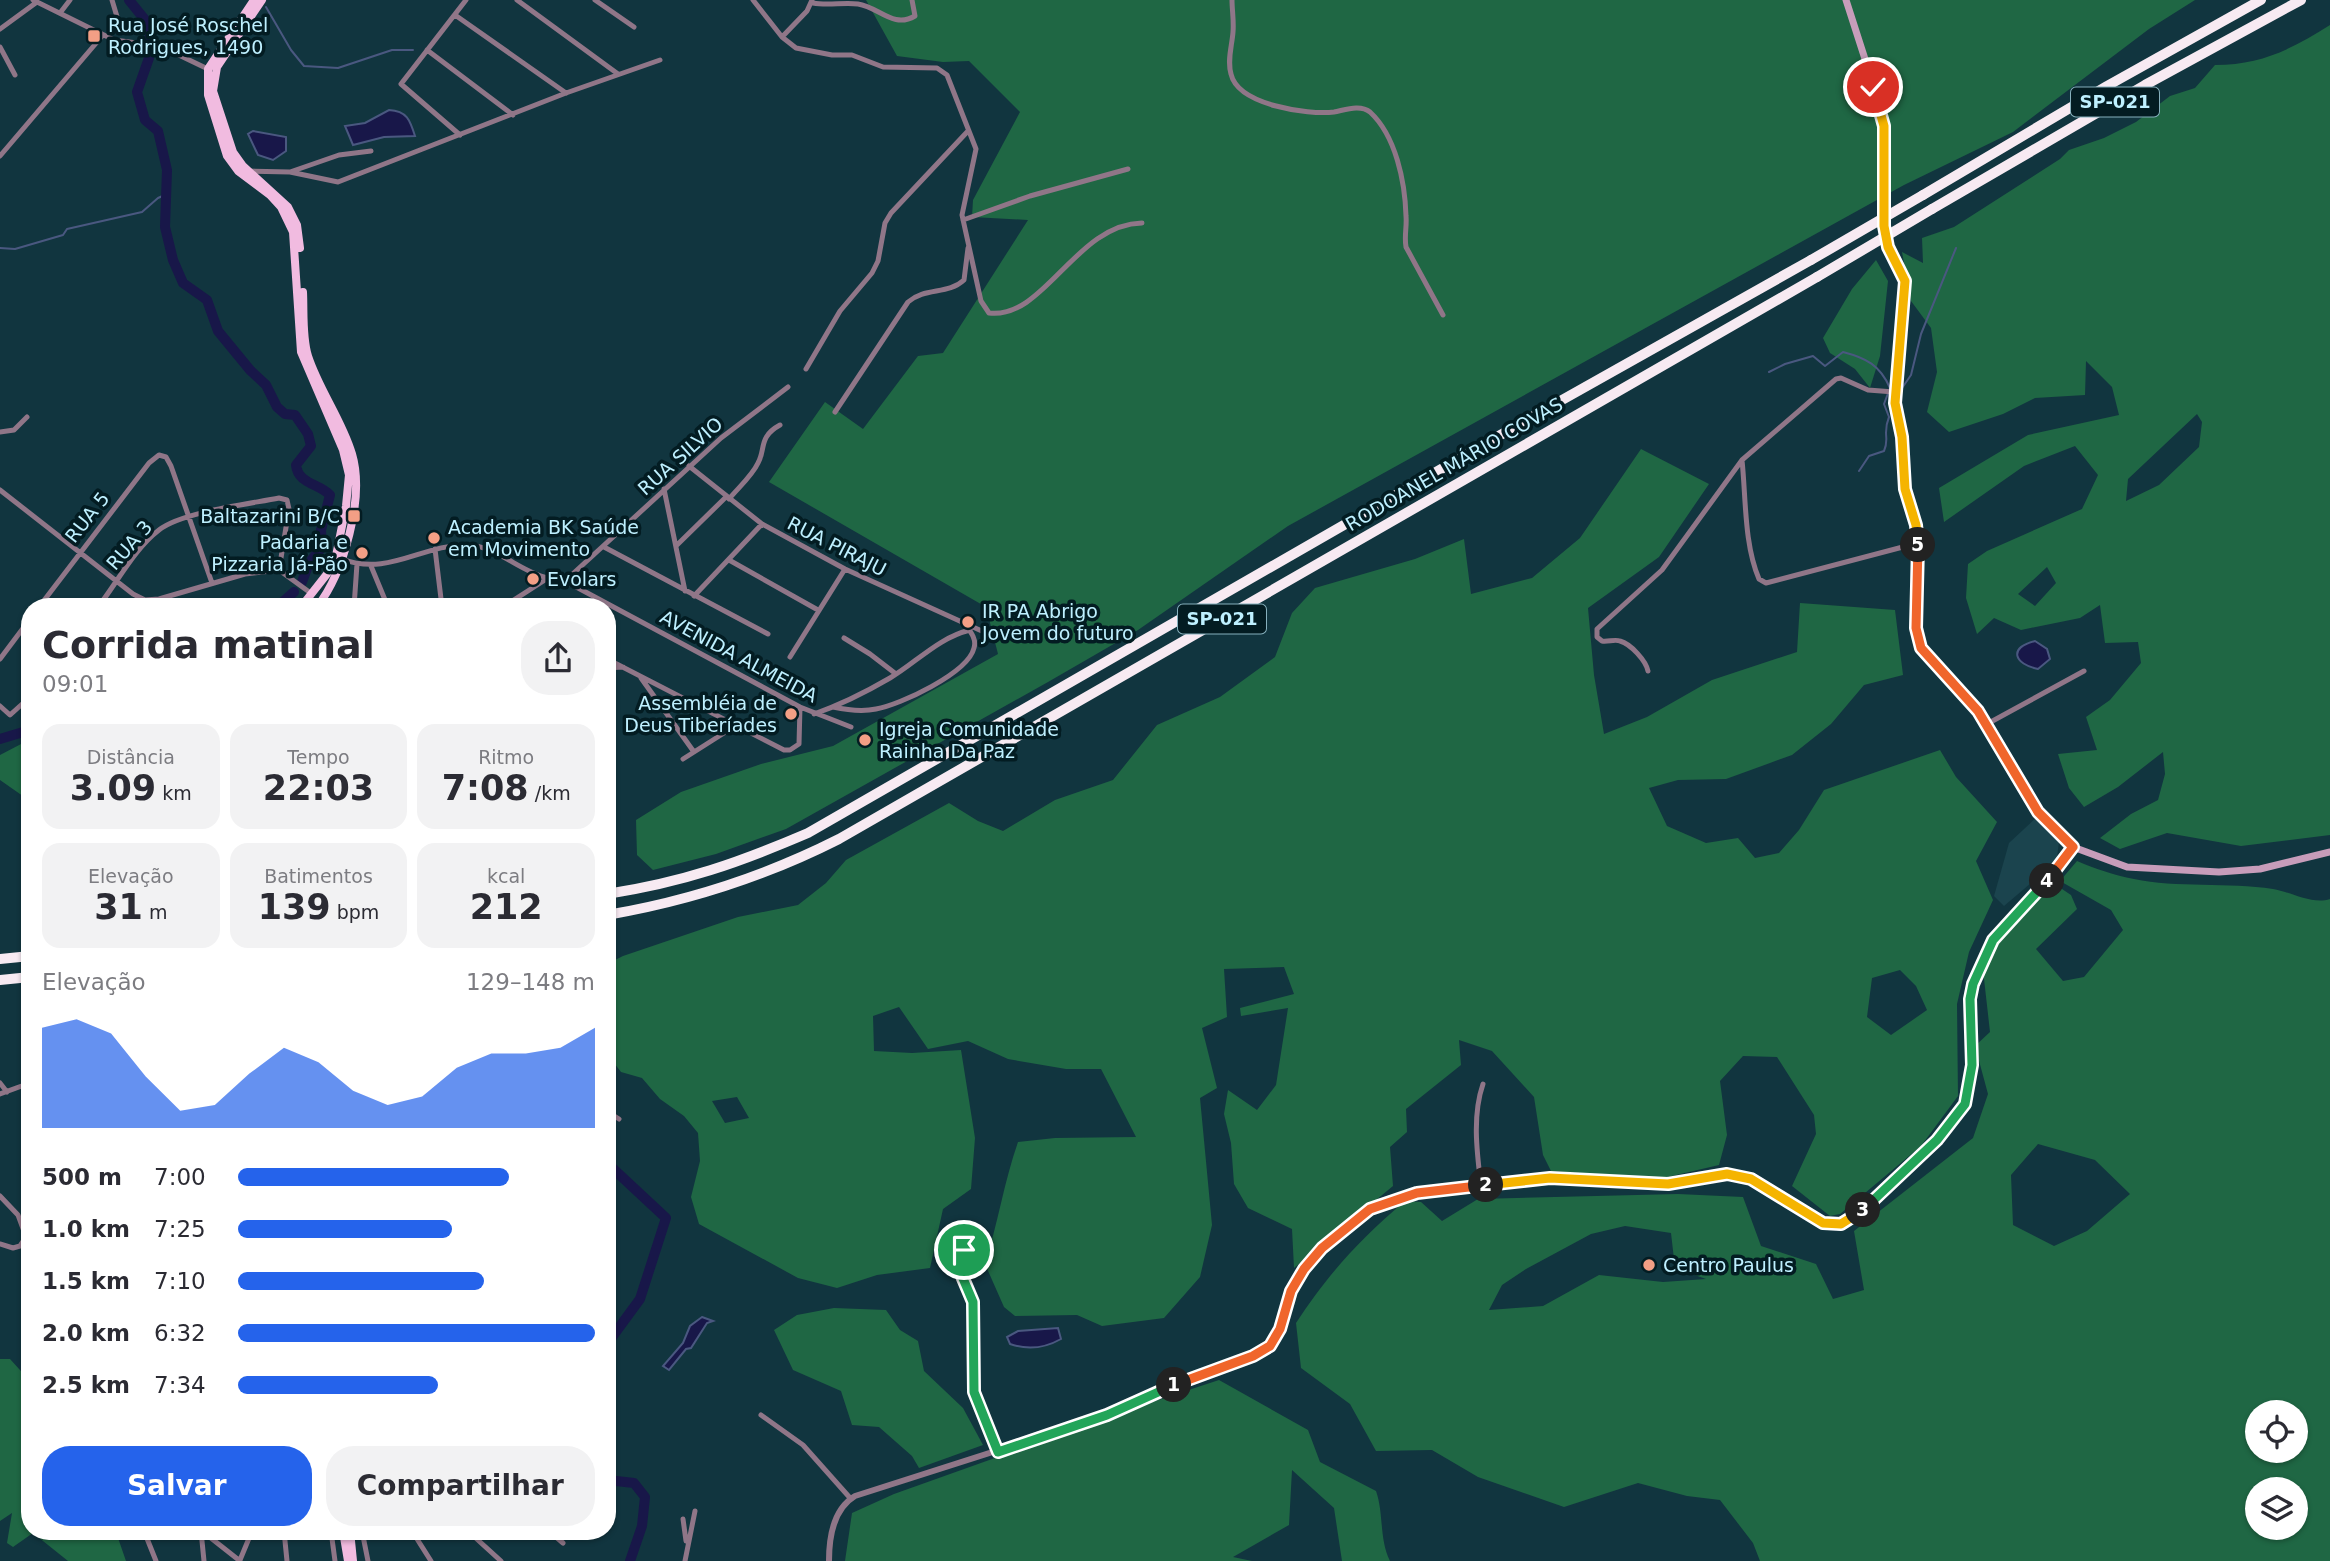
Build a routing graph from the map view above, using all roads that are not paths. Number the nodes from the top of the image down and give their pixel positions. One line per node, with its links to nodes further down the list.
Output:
1 (70, 0): 16 (street)
2 (112, 0): 18 (street)
3 (254, 0): 26 (main road)
4 (262, 0): 26 (main road)
5 (466, 0): 17 (street)
6 (517, 0): 27 (street)
7 (595, 0): 19 (street)
8 (753, 0): 22 (street)
9 (912, 0): 15 (street)
10 (1232, 0): 41 (street)
11 (1846, 0): 44 (main road)
12 (2261, 0): 116 (highway, RODOANEL MÁRIO COVAS / SP-021, bridge)
13 (2301, 0): 117 (highway, RODOANEL MÁRIO COVAS / SP-021, bridge)
14 (35, 1): 16 (street); 20 (street)
15 (813, 2): 22 (street)
16 (60, 13): 21 (street)
17 (455, 15): 24 (street); 29 (street)
18 (118, 20)
19 (634, 27)
20 (0, 29)
21 (108, 35): 26 (street); 34 (street)
22 (782, 37): 31 (street)
23 (0, 47): 28 (street)
24 (427, 50): 30 (street); 32 (street)
25 (660, 60): 27 (street)
26 (211, 70): 36 (main road); 62 (main road)
27 (618, 74): 29 (street)
28 (15, 75)
29 (566, 93): 30 (street)
30 (513, 115): 32 (street)
31 (968, 131): 38 (street); 42 (street)
32 (460, 135): 37 (street)
33 (371, 152): 37 (street)
34 (0, 156)
35 (1128, 169): 38 (street)
36 (248, 170): 37 (street); 62 (main road)
37 (290, 172)
38 (963, 220): 40 (street)
39 (1142, 223): 40 (street)
40 (969, 246): 45 (street)
41 (1443, 315)
42 (806, 369)
43 (788, 387): 50 (street, RUA SILVIO)
44 (1894, 392): 49 (street); 56 (main road)
45 (835, 412)
46 (26, 416): 48 (street)
47 (780, 425): 53 (street)
48 (0, 432)
49 (1742, 460): 56 (street); 100 (street)
50 (689, 466): 51 (street, RUA SILVIO); 53 (street, RUA PIRAJU)
51 (664, 489): 57 (street); 58 (street, RUA SILVIO)
52 (0, 491): 60 (street)
53 (727, 498): 55 (street, RUA PIRAJU); 57 (street)
54 (189, 518): 60 (street, RUA 5); 66 (street, RUA 3); 69 (street, RUA 3); 71 (street)
55 (762, 524): 61 (street); 65 (street, RUA PIRAJU)
56 (1918, 542): 109 (main road)
57 (677, 545): 73 (street)
58 (604, 547): 68 (street, RUA SILVIO); 73 (street)
59 (435, 549): 64 (street); 67 (street); 84 (street)
60 (80, 553): 69 (street); 76 (street, RUA 5)
61 (729, 560): 75 (street); 88 (street)
62 (340, 561): 63 (street); 70 (main road); 72 (main road)
63 (356, 563): 64 (street); 82 (street)
64 (371, 566): 83 (street)
65 (845, 569): 88 (street); 89 (street, RUA PIRAJU)
66 (279, 570): 71 (street); 74 (street)
67 (548, 578): 68 (street, AVENIDA ALMEIDA); 85 (street)
68 (565, 581): 86 (street, AVENIDA ALMEIDA)
69 (118, 582): 77 (street, RUA 3); 78 (street)
70 (320, 582): 72 (main road); 74 (main road)
71 (212, 583): 79 (street)
72 (328, 591): 81 (main road)
73 (685, 591): 75 (street)
74 (312, 594): 80 (main road)
75 (694, 596): 93 (street)
76 (46, 598)
77 (105, 598)
78 (143, 598)
79 (159, 598)
80 (309, 598)
81 (323, 598)
82 (354, 598)
83 (384, 598)
84 (441, 598)
85 (517, 598)
86 (597, 598)
87 (616, 608): 106 (street, AVENIDA ALMEIDA)
88 (818, 610): 95 (street)
89 (965, 623): 90 (street); 92 (street, RUA PIRAJU)
90 (970, 630): 102 (street); 107 (street)
91 (21, 631): 96 (street)
92 (984, 632)
93 (768, 634)
94 (844, 638): 102 (street)
95 (790, 657)
96 (0, 660)
97 (616, 664): 99 (street)
98 (616, 667): 99 (street)
99 (623, 667): 103 (street)
100 (1647, 671)
101 (2084, 671): 109 (street)
102 (896, 674): 107 (street)
103 (641, 677): 110 (street); 112 (street)
104 (21, 704): 105 (street)
105 (0, 706)
106 (800, 707): 108 (street, AVENIDA ALMEIDA); 110 (street)
107 (833, 707): 108 (street)
108 (814, 714): 111 (street, AVENIDA ALMEIDA)
109 (1987, 724): 114 (main road)
110 (736, 726): 112 (street)
111 (851, 727)
112 (694, 752): 113 (street)
113 (683, 759)
114 (2073, 847): 115 (main road); 129 (street)
115 (2330, 852)
116 (616, 892)
117 (616, 913)
118 (21, 957): 119 (highway)
119 (0, 959)
120 (21, 978): 121 (highway)
121 (0, 980)
122 (0, 1083): 125 (street)
123 (1483, 1084): 129 (street)
124 (21, 1087): 125 (street)
125 (7, 1092): 126 (street)
126 (0, 1094)
127 (616, 1117): 128 (street)
128 (619, 1119)
129 (1481, 1186): 136 (street)
130 (0, 1196): 131 (street)
131 (21, 1223)
132 (0, 1244): 133 (street)
133 (21, 1244)
134 (964, 1250): 136 (street)
135 (761, 1416): 137 (street)
136 (998, 1452): 137 (street)
137 (851, 1499): 164 (street)
138 (695, 1511): 153 (street)
139 (683, 1519): 153 (street)
140 (148, 1540): 156 (street)
141 (202, 1540): 157 (street)
142 (213, 1540): 154 (street)
143 (249, 1540): 154 (street)
144 (285, 1540): 158 (street)
145 (332, 1540): 159 (street)
146 (345, 1540): 155 (main road)
147 (349, 1540): 155 (main road)
148 (364, 1540): 160 (street)
149 (418, 1540): 161 (street)
150 (478, 1540): 162 (street)
151 (560, 1540): 152 (street)
152 (563, 1543)
153 (686, 1548): 163 (street)
154 (240, 1560)
155 (349, 1560)
156 (156, 1561)
157 (204, 1561)
158 (287, 1561)
159 (335, 1561)
160 (368, 1561)
161 (431, 1561)
162 (500, 1561)
163 (685, 1561)
164 (829, 1561)

